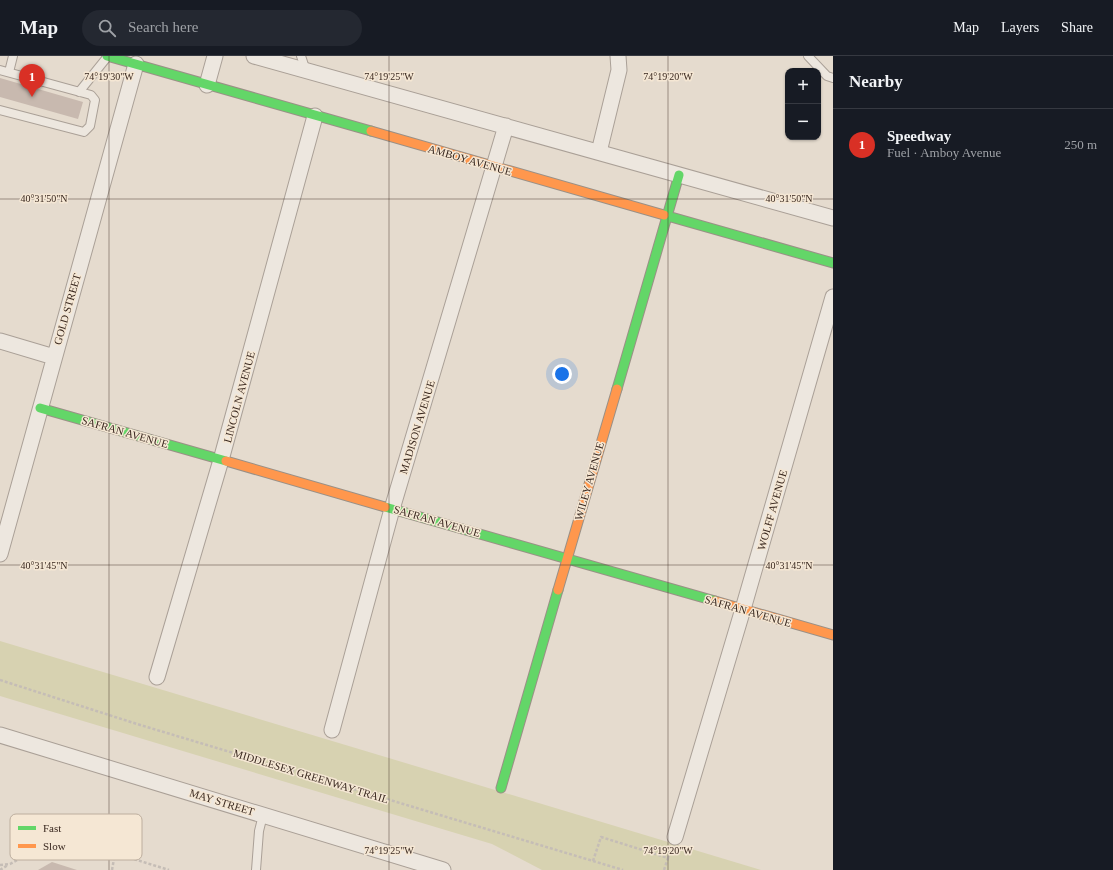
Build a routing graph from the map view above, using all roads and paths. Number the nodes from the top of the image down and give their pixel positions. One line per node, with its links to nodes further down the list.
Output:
1 (14, 56): 11 (lane)
2 (108, 56): 8 (street, AMBOY AVENUE); 14 (lane)
3 (215, 56): 13 (street)
4 (254, 56): 10 (street)
5 (301, 56): 10 (lane)
6 (618, 56): 18 (street)
7 (808, 56): 12 (lane)
8 (136, 64): 13 (street, AMBOY AVENUE); 26 (street, GOLD STREET)
9 (0, 70): 11 (lane)
10 (306, 71): 17 (street)
11 (9, 72): 14 (lane)
12 (833, 78)
13 (208, 85): 16 (street, AMBOY AVENUE)
14 (79, 92): 15 (lane)
15 (0, 110)
16 (315, 116): 19 (street, AMBOY AVENUE); 28 (street, LINCOLN AVENUE)
17 (506, 126): 18 (street); 19 (street, MADISON AVENUE)
18 (599, 152): 20 (street)
19 (495, 167): 21 (street, AMBOY AVENUE); 29 (street, MADISON AVENUE)
20 (679, 175): 21 (street, WILEY AVENUE); 22 (street)
21 (667, 216): 23 (street, AMBOY AVENUE); 32 (street, WILEY AVENUE)
22 (833, 218)
23 (833, 263)
24 (833, 297): 33 (street, WOLFF AVENUE)
25 (0, 341): 26 (street)
26 (54, 357): 27 (street, GOLD STREET)
27 (40, 408): 28 (street, SAFRAN AVENUE); 30 (street, GOLD STREET)
28 (221, 460): 29 (street, SAFRAN AVENUE); 35 (street, LINCOLN AVENUE)
29 (392, 509): 32 (street, SAFRAN AVENUE); 37 (street, MADISON AVENUE)
30 (3, 531): 31 (street, GOLD STREET)
31 (0, 554)
32 (566, 559): 33 (street, SAFRAN AVENUE); 39 (street, WILEY AVENUE)
33 (743, 609): 34 (street, SAFRAN AVENUE); 41 (street, WOLFF AVENUE)
34 (833, 635)
35 (157, 677)
36 (0, 680): 46 (path, MIDDLESEX GREENWAY TRAIL)
37 (332, 730)
38 (0, 735): 40 (street, MAY STREET)
39 (501, 788)
40 (263, 815): 52 (lane); 53 (street, MAY STREET)
41 (675, 837): 42 (path)
42 (668, 858): 46 (path); 55 (path)
43 (17, 860): 47 (path)
44 (113, 860): 50 (path)
45 (137, 860): 51 (path)
46 (593, 861): 54 (path, MIDDLESEX GREENWAY TRAIL)
47 (10, 864): 48 (path); 49 (path)
48 (0, 865)
49 (0, 870)
50 (111, 870)
51 (169, 870)
52 (256, 870)
53 (443, 870)
54 (623, 870)
55 (664, 870)

